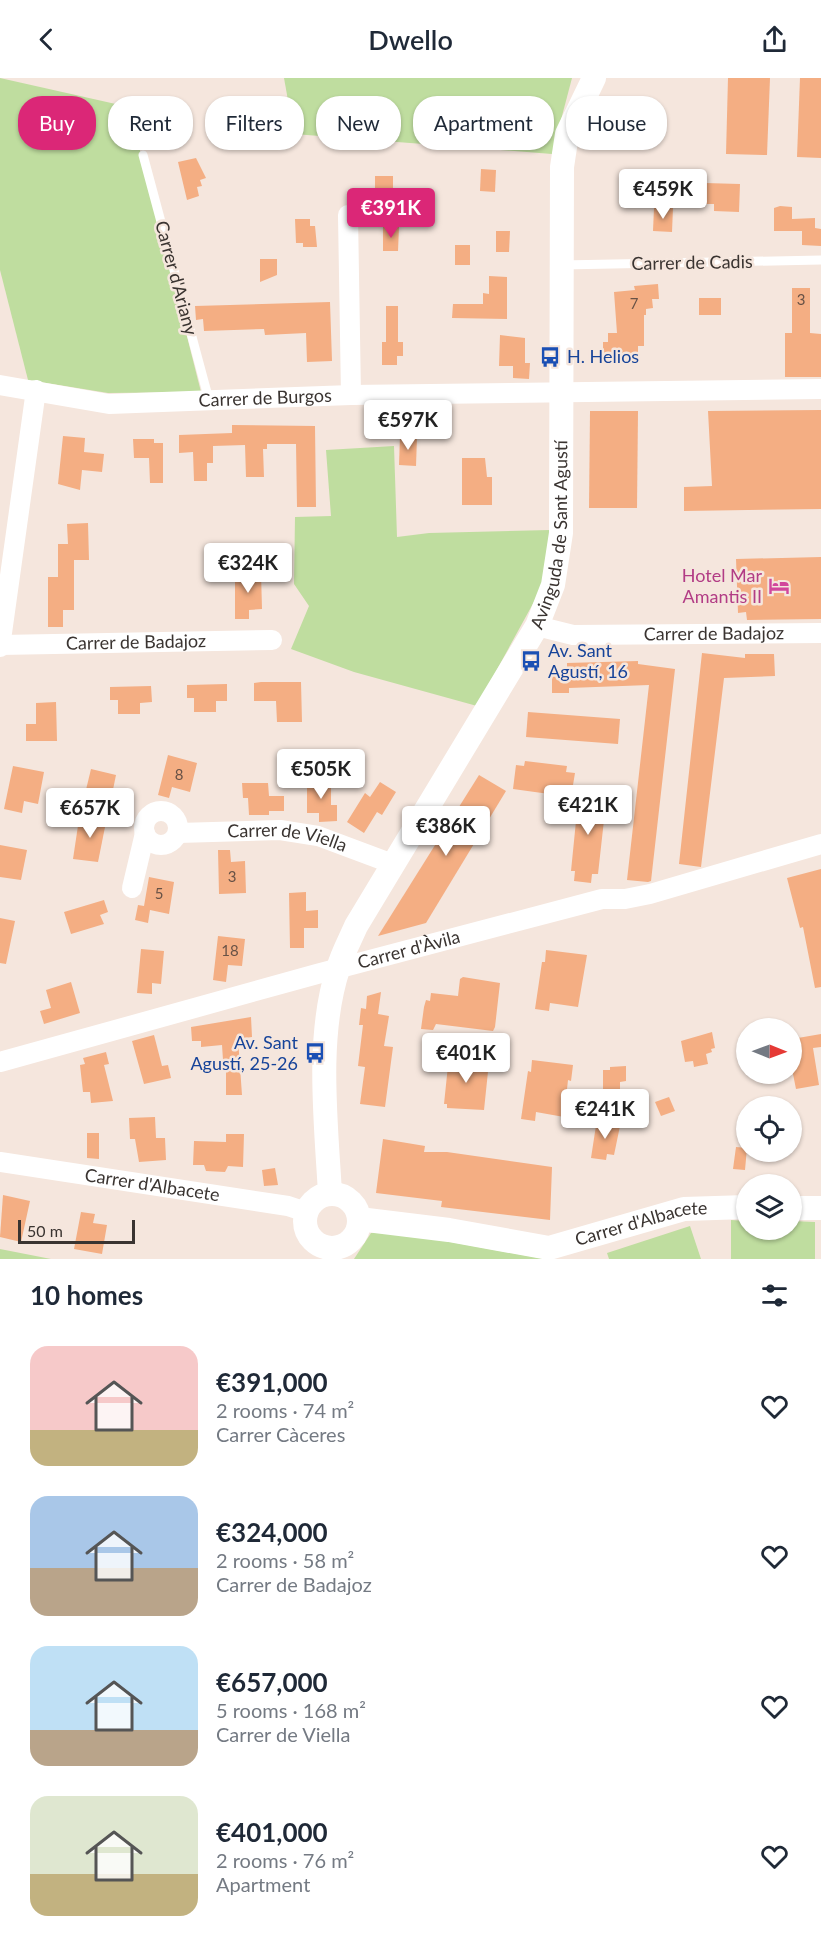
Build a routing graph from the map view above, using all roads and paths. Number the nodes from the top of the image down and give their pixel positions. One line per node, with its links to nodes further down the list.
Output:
1 (594, 78): 5 (street, Avinguda de Sant Agustí)
2 (143, 155): 11 (lane, Carrer d'Ariany)
3 (348, 215): 10 (street)
4 (821, 260): 5 (lane, Carrer de Cadis)
5 (562, 265): 9 (street, Avinguda de Sant Agustí)
6 (0, 386): 8 (street, Carrer de Burgos)
7 (821, 389): 9 (street, Carrer de Burgos)
8 (36, 390): 11 (street, Carrer de Burgos); 15 (street)
9 (563, 393): 10 (street, Carrer de Burgos); 12 (street, Avinguda de Sant Agustí)
10 (351, 396): 11 (street, Carrer de Burgos)
11 (209, 400)
12 (537, 626): 13 (street, Carrer de Badajoz); 17 (street, Avinguda de Sant Agustí)
13 (821, 633)
14 (272, 640): 15 (street, Carrer de Badajoz)
15 (0, 646)
16 (821, 844): 19 (street, Carrer d'Àvila)
17 (393, 864): 18 (street, Carrer de Viella); 19 (street, Avinguda de Sant Agustí)
18 (132, 888)
19 (338, 969): 20 (street, Carrer d'Àvila); 22 (street, Avinguda de Sant Agustí)
20 (0, 1062)
21 (0, 1162): 26 (street, Carrer d'Albacete)
22 (330, 1194): 26 (street); 27 (street)
23 (736, 1207): 29 (street, Carrer d'Albacete)
24 (802, 1208): 25 (street)
25 (821, 1208)
26 (306, 1212): 28 (street)
27 (359, 1219): 28 (street); 29 (street, Carrer d'Albacete)
28 (335, 1254)
29 (550, 1254)

